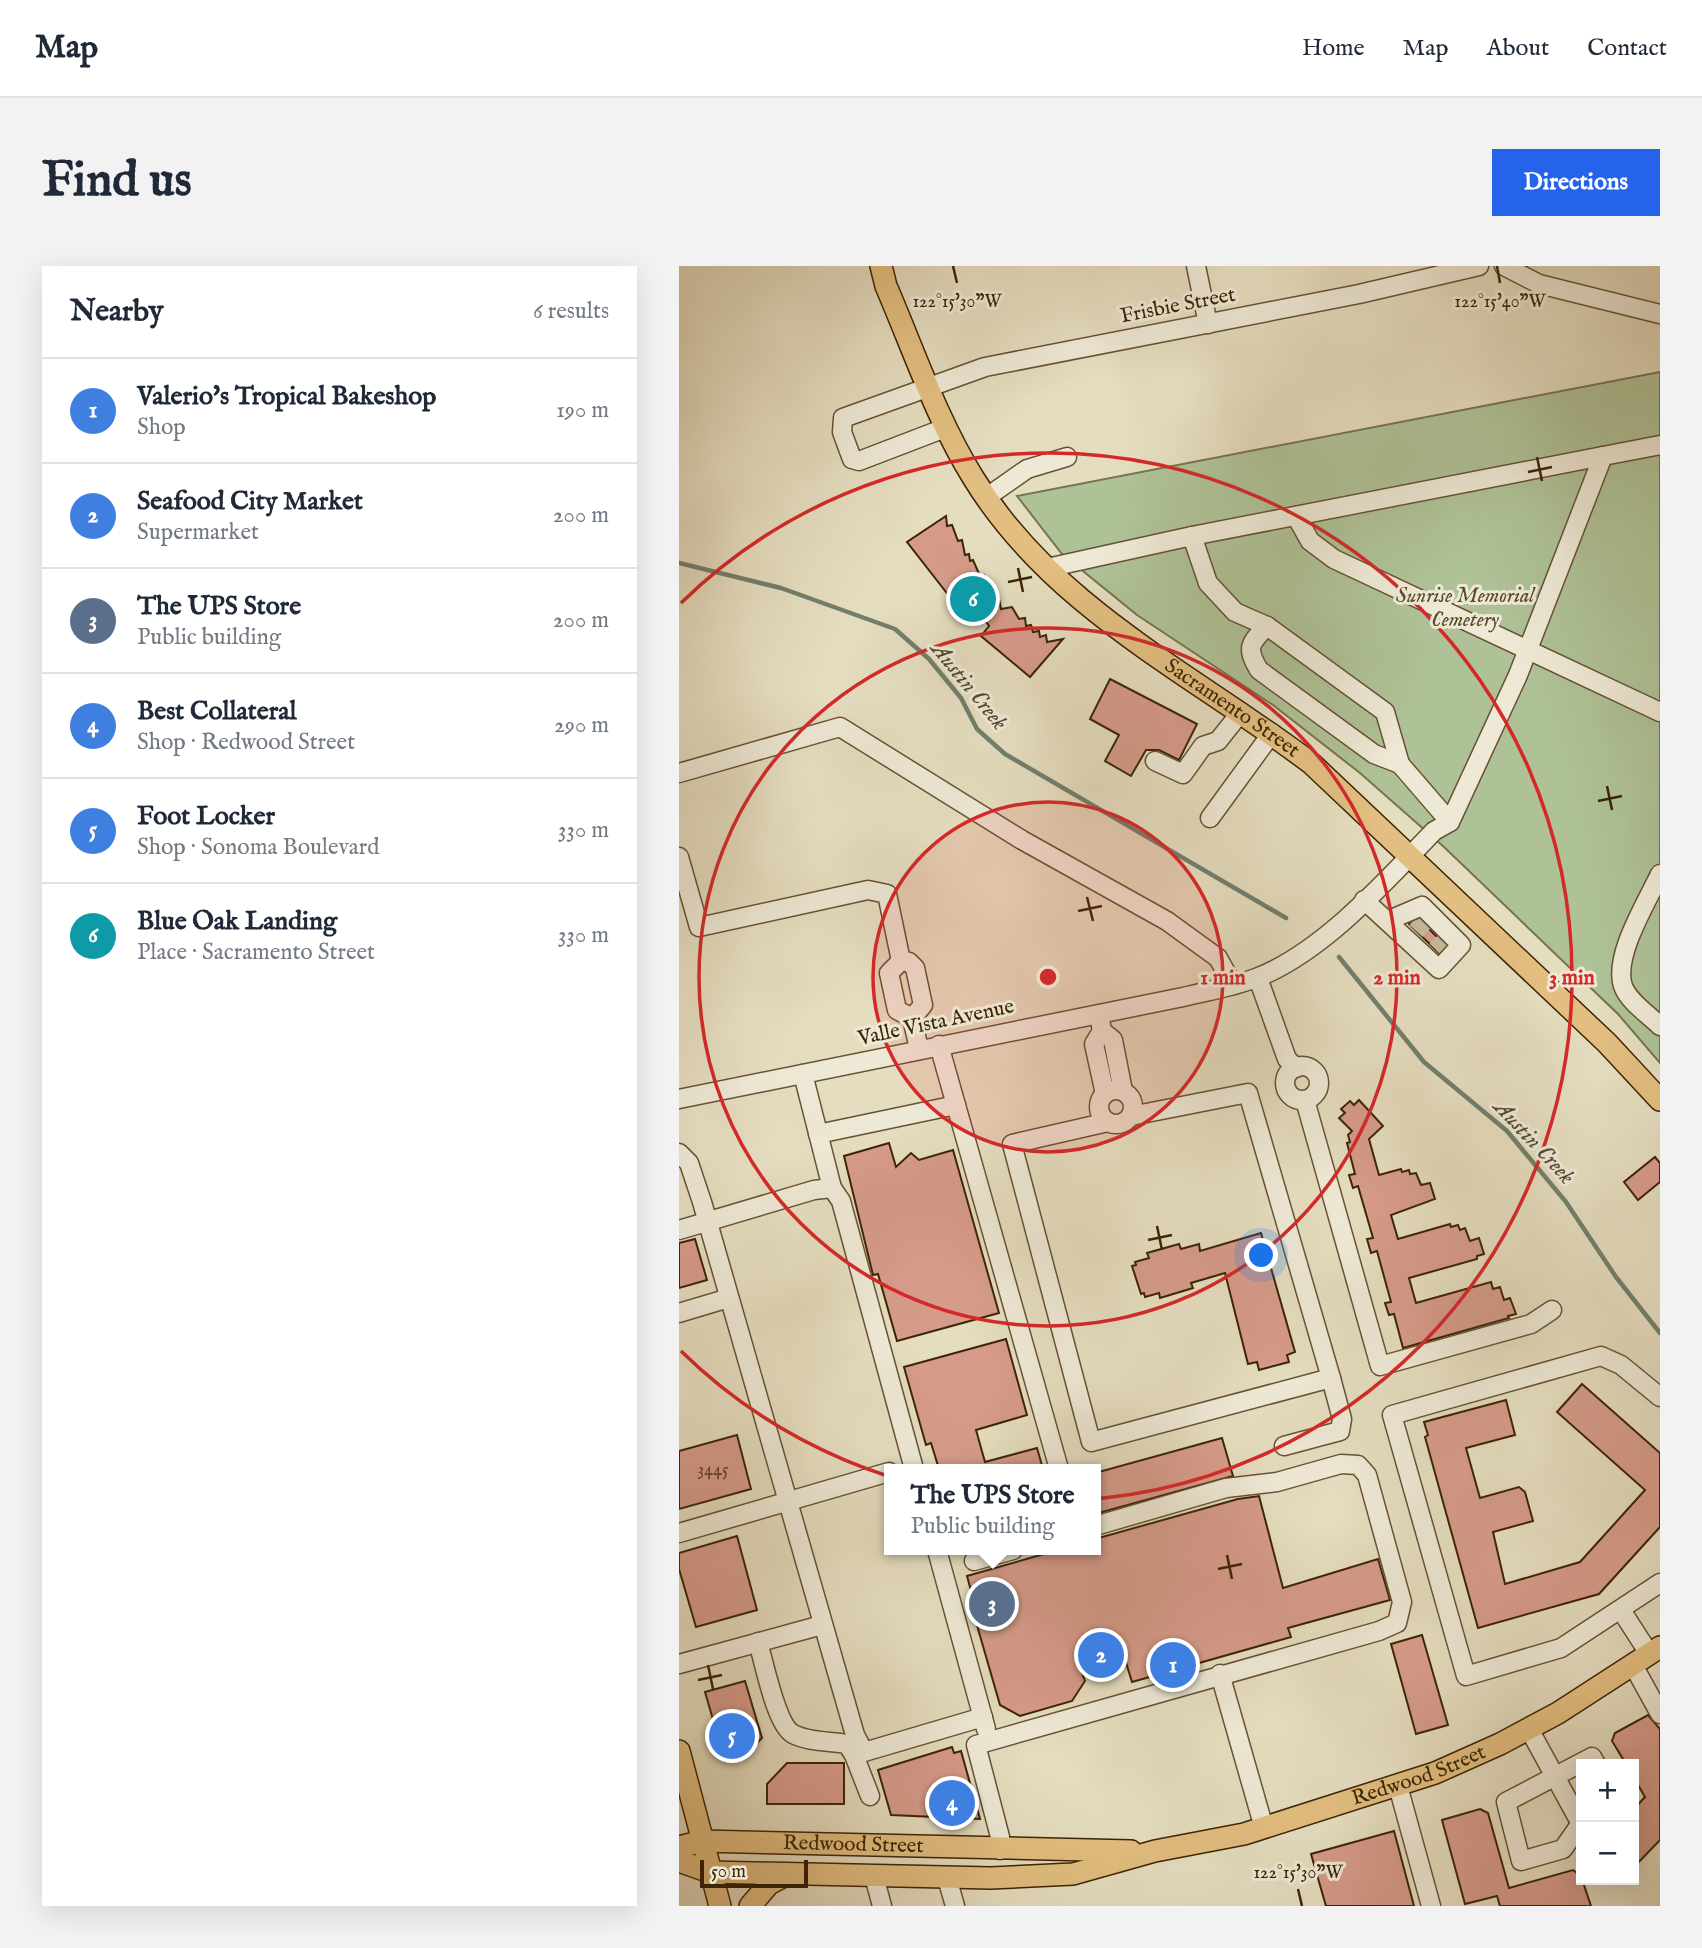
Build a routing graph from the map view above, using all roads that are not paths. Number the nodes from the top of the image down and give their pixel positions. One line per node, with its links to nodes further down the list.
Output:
1 (881, 266): 7 (main road, Sacramento Street)
2 (1196, 266): 6 (street)
3 (1479, 266): 6 (street, Frisbie Street)
4 (1504, 266): 5 (street)
5 (1660, 314)
6 (1209, 324): 7 (street, Frisbie Street)
7 (928, 386): 8 (main road, Sacramento Street); 8 (street, Frisbie Street)
8 (945, 428): 12 (main road, Sacramento Street)
9 (1660, 445): 10 (street)
10 (1603, 456): 13 (street); 17 (street)
11 (1067, 457): 12 (street)
12 (987, 497): 15 (main road, Sacramento Street)
13 (1296, 516): 14 (street); 17 (street)
14 (1192, 536): 15 (street); 16 (street)
15 (1047, 568): 18 (main road, Sacramento Street)
16 (1267, 626): 22 (street); 22 (street)
17 (1528, 650): 19 (street); 25 (street)
18 (1241, 712): 20 (main road, Sacramento Street); 21 (street)
19 (1660, 712)
20 (1272, 733): 24 (street); 27 (main road, Sacramento Street)
21 (1156, 761)
22 (1400, 764): 25 (street)
23 (679, 773): 37 (street)
24 (1210, 818)
25 (1450, 822): 27 (street, Valle Vista Avenue)
26 (679, 857): 35 (street)
27 (1409, 857): 29 (main road, Sacramento Street); 30 (street, Valle Vista Avenue)
28 (1660, 874): 40 (street)
29 (1448, 895): 31 (main road, Sacramento Street); 33 (street)
30 (1364, 900): 32 (street); 36 (street, Valle Vista Avenue)
31 (1472, 916): 34 (street); 47 (main road, Sacramento Street)
32 (1387, 921): 33 (street); 33 (street)
33 (1420, 926): 34 (street); 34 (street)
34 (1440, 946)
35 (901, 961): 38 (street); 38 (street)
36 (1258, 978): 37 (street, Valle Vista Avenue); 57 (street)
37 (1233, 985): 39 (street, Valle Vista Avenue)
38 (912, 1018): 42 (street)
39 (1100, 1023): 41 (street, Valle Vista Avenue); 44 (street); 45 (street)
40 (1660, 1026)
41 (939, 1045): 42 (street, Valle Vista Avenue); 48 (street)
42 (919, 1049): 43 (street, Valle Vista Avenue)
43 (803, 1074): 46 (street, Valle Vista Avenue); 51 (street)
44 (1123, 1090): 45 (street); 49 (street)
45 (1105, 1094): 50 (street)
46 (679, 1100)
47 (1660, 1100)
48 (956, 1105): 51 (street); 63 (street)
49 (1131, 1116): 50 (street); 59 (street)
50 (1108, 1122): 59 (street)
51 (818, 1135): 53 (street)
52 (679, 1153): 54 (street)
53 (832, 1188): 54 (street); 62 (street)
54 (707, 1221): 55 (street); 56 (street)
55 (679, 1230)
56 (729, 1298): 58 (street); 65 (street)
57 (1552, 1310)
58 (679, 1312)
59 (1331, 1377): 61 (street)
60 (1660, 1397): 72 (street)
61 (1284, 1446)
62 (908, 1464)
63 (1058, 1464)
64 (884, 1473): 65 (street)
65 (786, 1501): 67 (street); 73 (street)
66 (1101, 1524): 77 (street)
67 (679, 1533)
68 (938, 1555): 79 (street)
69 (995, 1555): 70 (street)
70 (974, 1561)
71 (1660, 1583): 72 (street)
72 (1621, 1610): 75 (street)
73 (822, 1625): 74 (street); 83 (street)
74 (758, 1642): 76 (street); 83 (street)
75 (1647, 1656): 78 (street); 80 (main road, Redwood Street)
76 (679, 1664)
77 (1220, 1675): 81 (street); 89 (street)
78 (1660, 1714)
79 (983, 1717): 81 (street); 83 (street)
80 (1529, 1728): 85 (street); 86 (main road, Redwood Street)
81 (989, 1741): 93 (street)
82 (679, 1751): 91 (main road)
83 (859, 1753): 87 (street)
84 (1576, 1765): 85 (street)
85 (1556, 1776): 88 (street); 90 (street)
86 (1398, 1786): 89 (main road, Redwood Street); 104 (street)
87 (870, 1796)
88 (1580, 1822)
89 (1264, 1828): 94 (main road, Redwood Street)
90 (1576, 1831)
91 (702, 1841): 92 (main road, Redwood Street); 93 (main road, Redwood Street); 96 (main road)
92 (679, 1847)
93 (1000, 1850): 94 (main road, Redwood Street)
94 (1155, 1851): 99 (main road, Redwood Street)
95 (679, 1861): 96 (main road, Redwood Street)
96 (711, 1871): 97 (main road, Redwood Street); 101 (main road)
97 (789, 1874): 98 (main road, Redwood Street); 102 (main road)
98 (874, 1876): 99 (main road, Redwood Street); 103 (street)
99 (947, 1878): 100 (street)
100 (952, 1905)
101 (720, 1906)
102 (750, 1906)
103 (882, 1906)
104 (1431, 1906)

